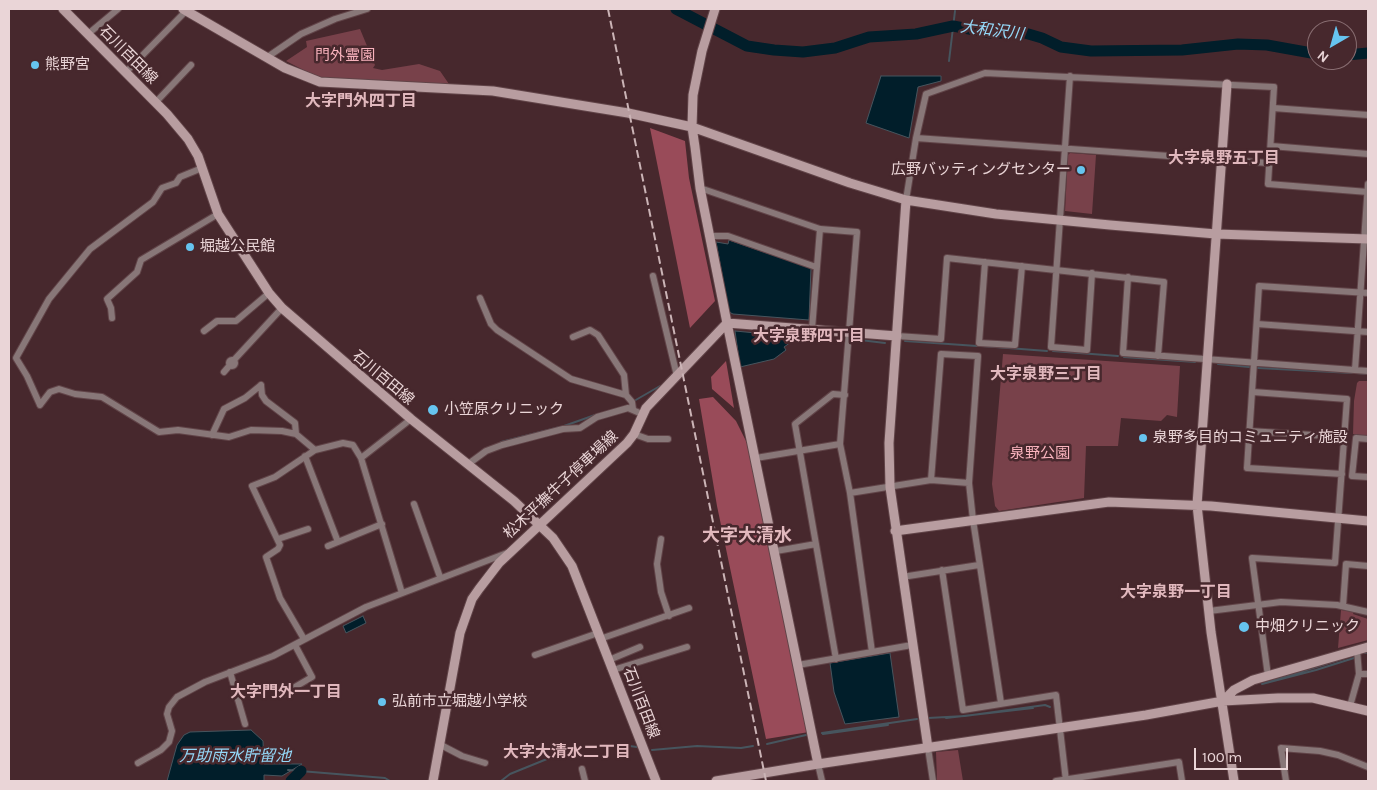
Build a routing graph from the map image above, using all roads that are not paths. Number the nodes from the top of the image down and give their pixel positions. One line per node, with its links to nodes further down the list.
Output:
1 (63, 9): 6 (street, 石川百田線)
2 (118, 9): 6 (street)
3 (367, 9): 7 (street)
4 (715, 9): 15 (street)
5 (185, 10): 7 (street); 9 (street)
6 (88, 34): 9 (street, 石川百田線)
7 (266, 58): 15 (street)
8 (191, 65): 12 (street)
9 (126, 72): 12 (street, 石川百田線)
10 (1070, 76): 11 (street); 16 (street); 18 (street)
11 (1226, 84): 13 (street); 20 (street)
12 (156, 102): 22 (street, 石川百田線)
13 (1273, 108): 14 (street); 17 (street)
14 (1368, 115)
15 (692, 127): 24 (street); 26 (street)
16 (916, 138): 18 (street); 26 (street)
17 (1271, 146): 19 (street); 21 (street)
18 (1066, 148): 20 (street); 28 (street)
19 (1368, 154)
20 (1221, 160): 21 (street); 30 (street)
21 (1268, 163): 25 (street)
22 (202, 168): 27 (street, 石川百田線); 69 (street)
23 (1368, 184): 25 (street)
24 (700, 188): 29 (street); 31 (street)
25 (1368, 192): 32 (street)
26 (906, 200): 28 (street); 52 (street)
27 (218, 214): 41 (street, 石川百田線); 44 (street)
28 (1060, 221): 30 (street); 36 (street)
29 (820, 229): 35 (street); 51 (street)
30 (1216, 234): 32 (street); 55 (street)
31 (711, 236): 35 (street); 45 (street)
32 (1367, 239): 40 (street)
33 (985, 262): 34 (street); 34 (street); 52 (street)
34 (1022, 266): 36 (street)
35 (816, 267): 47 (street)
36 (1056, 269): 37 (street); 37 (street)
37 (1092, 273): 39 (street)
38 (653, 276): 60 (street)
39 (1128, 277): 54 (street); 54 (street)
40 (1365, 292): 46 (street); 49 (street)
41 (269, 293): 43 (street, 石川百田線); 48 (street)
42 (480, 298): 62 (street)
43 (282, 308): 59 (street); 65 (street, 石川百田線)
44 (112, 318)
45 (727, 323): 47 (street); 60 (street, 松木平撫牛子停車場線); 78 (street)
46 (1257, 324): 49 (street); 56 (street)
47 (812, 329): 51 (street)
48 (204, 331)
49 (1358, 331): 50 (street); 57 (street)
50 (1368, 332)
51 (849, 333): 52 (street); 63 (street)
52 (897, 336): 84 (street)
53 (572, 337): 62 (street)
54 (1158, 356): 55 (street)
55 (1207, 359): 56 (street); 87 (street)
56 (1254, 364): 57 (street); 61 (street)
57 (1355, 370): 58 (street)
58 (1368, 371)
59 (224, 372)
60 (677, 376): 64 (street, 松木平撫牛子停車場線)
61 (1252, 392): 66 (street); 70 (street)
62 (626, 395): 64 (street)
63 (845, 395): 73 (street); 75 (street)
64 (637, 411): 68 (street, 松木平撫牛子停車場線); 79 (street)
65 (411, 419): 77 (street); 79 (street, 石川百田線)
66 (1250, 431): 70 (street); 80 (street)
67 (296, 434): 69 (street); 69 (street); 74 (street)
68 (634, 434): 71 (street); 92 (street, 松木平撫牛子停車場線)
69 (212, 435)
70 (1344, 437): 80 (street)
71 (668, 439)
72 (1368, 439): 81 (street)
73 (840, 444): 75 (street); 85 (street)
74 (315, 450): 76 (street); 77 (street)
75 (800, 452): 78 (street); 98 (street)
76 (305, 456): 95 (street); 97 (street)
77 (361, 458): 91 (street)
78 (756, 458): 100 (street)
79 (467, 464): 92 (street, 石川百田線)
80 (1342, 474): 88 (street)
81 (1368, 477)
82 (930, 480): 83 (street); 83 (street); 84 (street)
83 (969, 483): 89 (street)
84 (890, 487): 85 (street); 94 (street)
85 (850, 493): 122 (street)
86 (414, 504): 106 (street)
87 (1197, 506): 88 (street); 89 (street); 111 (street)
88 (1338, 519): 90 (street); 108 (street)
89 (972, 520): 94 (street); 102 (street)
90 (1368, 521)
91 (382, 524): 97 (street); 107 (street)
92 (541, 526): 101 (street, 松木平撫牛子停車場線); 114 (street, 石川百田線)
93 (308, 528): 95 (street)
94 (895, 531): 105 (street)
95 (278, 539): 115 (street)
96 (661, 539): 113 (street)
97 (338, 542): 99 (street)
98 (816, 544): 100 (street); 124 (street)
99 (328, 546)
100 (776, 551): 126 (street)
101 (511, 552): 106 (street); 139 (street, 松木平撫牛子停車場線)
102 (979, 565): 104 (street); 134 (street)
103 (1368, 566): 109 (street)
104 (942, 570): 105 (street); 134 (street)
105 (902, 577): 117 (street)
106 (440, 578): 107 (street)
107 (402, 593): 115 (street)
108 (1258, 603): 109 (street); 111 (street); 131 (street)
109 (1343, 606): 112 (street)
110 (689, 608): 113 (street)
111 (1209, 611): 133 (street)
112 (1368, 612)
113 (669, 616): 114 (street)
114 (599, 636): 123 (street); 125 (street, 石川百田線)
115 (304, 639): 116 (street)
116 (295, 645): 128 (street); 132 (street)
117 (912, 645): 122 (street); 140 (street)
118 (640, 647): 125 (street)
119 (1368, 647): 121 (street)
120 (687, 648): 127 (street)
121 (1357, 650): 129 (street); 131 (street)
122 (872, 652): 124 (street)
123 (535, 655)
124 (836, 659): 126 (street)
125 (609, 660): 127 (street, 石川百田線)
126 (798, 665): 143 (street)
127 (613, 670): 148 (street, 石川百田線)
128 (230, 672): 137 (street); 142 (street)
129 (1359, 674): 130 (street); 135 (street)
130 (1368, 674)
131 (1268, 676): 133 (street)
132 (283, 694)
133 (1223, 701): 135 (street); 138 (street); 155 (street)
134 (1001, 703): 138 (street)
135 (1350, 706): 136 (street)
136 (1368, 711)
137 (244, 724)
138 (1059, 728): 140 (street); 153 (street)
139 (439, 744): 141 (street); 146 (street, 松木平撫牛子停車場線)
140 (928, 748): 143 (street); 151 (street)
141 (485, 763)
142 (138, 764)
143 (818, 764): 149 (street); 150 (street)
144 (1368, 767): 156 (street)
145 (582, 769): 147 (street)
146 (433, 781)
147 (585, 781)
148 (656, 781)
149 (716, 781)
150 (822, 781)
151 (932, 781)
152 (1056, 781): 153 (street)
153 (1066, 781): 154 (street)
154 (1182, 781)
155 (1234, 781)
156 (1286, 781)

